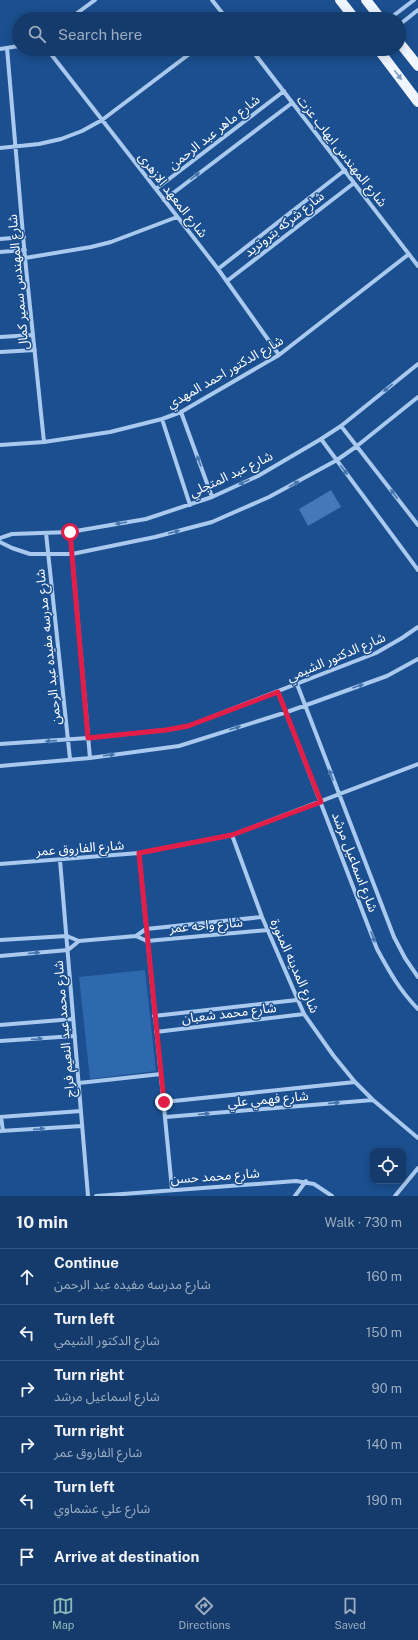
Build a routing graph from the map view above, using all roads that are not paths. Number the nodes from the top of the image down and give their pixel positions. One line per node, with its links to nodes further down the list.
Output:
1 (95, 0): 7 (street)
2 (212, 0): 8 (street)
3 (340, 0): 9 (main road)
4 (366, 0): 10 (main road)
5 (414, 0): 11 (street)
6 (418, 10): 12 (street)
7 (79, 12)
8 (221, 12)
9 (349, 12)
10 (375, 12)
11 (398, 12)
12 (406, 19)
13 (12, 47): 14 (street)
14 (7, 48): 15 (street); 26 (street, شارع المهندس سمير كمال)
15 (0, 49)
16 (406, 51): 21 (main road)
17 (52, 56): 25 (street, شارع المعهد الازهرى)
18 (187, 56): 25 (street)
19 (256, 56): 22 (street, شارع المهندس ايهاب عزت)
20 (383, 56): 23 (main road, one-way to 23)
21 (418, 66)
22 (284, 91): 24 (street, شارع المهندس ايهاب عزت); 30 (street, شارع ماهر عبد الرحمن)
23 (418, 102)
24 (292, 103): 28 (street, شارع المهندس ايهاب عزت); 31 (street, شارع ماهر عبد الرحمن, one-way to 24)
25 (102, 120): 26 (street); 30 (street, شارع المعهد الازهرى)
26 (16, 146): 27 (street); 33 (street, شارع المهندس سمير كمال)
27 (0, 148)
28 (345, 170): 29 (street, شارع المهندس ايهاب عزت); 40 (street, شارع شركه بتروتريد)
29 (354, 183): 37 (street, شارع المهندس ايهاب عزت); 41 (street, شارع شركه بتروتريد)
30 (156, 189): 31 (street, شارع المعهد الازهرى)
31 (164, 200): 32 (street, شارع المعهد الازهرى)
32 (177, 217): 38 (street); 40 (street, شارع المعهد الازهرى)
33 (24, 237): 34 (street); 35 (street, شارع المهندس سمير كمال)
34 (0, 239)
35 (24, 250): 36 (street); 38 (street, شارع المهندس سمير كمال)
36 (0, 252)
37 (409, 254): 39 (street, شارع المهندس ايهاب عزت); 46 (street, شارع الدكتور احمد المهدي)
38 (25, 258): 42 (street, شارع المهندس سمير كمال)
39 (418, 266)
40 (218, 270): 41 (street, شارع المعهد الازهرى)
41 (226, 281): 46 (street, شارع المعهد الازهرى)
42 (33, 335): 43 (street); 44 (street, شارع المهندس سمير كمال)
43 (0, 338)
44 (35, 350): 45 (street); 53 (street, شارع المهندس سمير كمال)
45 (0, 352)
46 (279, 355): 49 (street, شارع الدكتور احمد المهدي)
47 (418, 364): 51 (street, شارع عبد المتجلي, one-way to 51)
48 (418, 397): 55 (street)
49 (181, 412): 50 (street, شارع الدكتور احمد المهدي); 57 (street, one-way to 49)
50 (162, 419): 53 (street, شارع الدكتور احمد المهدي); 58 (street)
51 (341, 426): 52 (street, شارع عبد المتجلي); 55 (street)
52 (321, 439): 56 (street); 57 (street, شارع عبد المتجلي, one-way to 57)
53 (44, 442): 54 (street, شارع الدكتور احمد المهدي)
54 (0, 445)
55 (357, 446): 56 (street); 59 (street, one-way to 55)
56 (337, 460): 64 (street, one-way to 56); 66 (street, one-way to 66)
57 (212, 497): 58 (street, شارع عبد المتجلي)
58 (190, 505): 60 (street, شارع عبد المتجلي, one-way to 60)
59 (418, 525)
60 (70, 532): 61 (street, شارع عبد المتجلي); 64 (street)
61 (46, 533): 62 (street, شارع عبد المتجلي); 65 (street, شارع مدرسه مفيده عبد الرحمن)
62 (0, 538)
63 (0, 542): 65 (street)
64 (72, 554): 65 (street); 73 (street)
65 (49, 555): 74 (street, شارع مدرسه مفيده عبد الرحمن)
66 (418, 570)
67 (418, 627): 69 (street, شارع الدكتور الشيمي)
68 (418, 659): 71 (street, one-way to 68)
69 (297, 684): 70 (street, شارع الدكتور الشيمي); 71 (street, شارع اسماعيل مرشد)
70 (278, 692): 72 (street, شارع اسماعيل مرشد); 73 (street, شارع الدكتور الشيمي)
71 (305, 704): 72 (street); 80 (street, شارع اسماعيل مرشد, one-way to 71)
72 (286, 712): 76 (street, one-way to 72); 81 (street, شارع اسماعيل مرشد)
73 (88, 738): 74 (street, شارع الدكتور الشيمي); 76 (street)
74 (68, 740): 75 (street, شارع الدكتور الشيمي, one-way to 75); 77 (street, شارع مدرسه مفيده عبد الرحمن)
75 (0, 744)
76 (90, 758): 77 (street)
77 (70, 759): 79 (street)
78 (418, 764): 80 (street, شارع الفاروق عمر)
79 (0, 766)
80 (339, 795): 81 (street, شارع الفاروق عمر); 96 (street, شارع اسماعيل مرشد)
81 (321, 802): 82 (street, شارع الفاروق عمر); 98 (street, شارع اسماعيل مرشد, one-way to 98)
82 (232, 835): 83 (street, شارع الفاروق عمر); 86 (street, شارع المدينه المنورة)
83 (139, 853): 84 (street, شارع الفاروق عمر); 87 (street)
84 (60, 860): 85 (street, شارع الفاروق عمر); 89 (street, شارع محمد عبد النعيم فراج)
85 (0, 864)
86 (262, 917): 87 (street, شارع واحه عمر); 88 (street, شارع المدينه المنورة)
87 (146, 929): 90 (street); 92 (street)
88 (268, 930): 92 (street, شارع واحه عمر); 97 (street, شارع المدينه المنورة)
89 (67, 936): 91 (street); 93 (street); 94 (street, شارع محمد عبد النعيم فراج)
90 (136, 936): 92 (street); 93 (street)
91 (0, 940)
92 (147, 941): 100 (street)
93 (79, 942): 94 (street)
94 (68, 950): 95 (street, one-way to 94); 101 (street, شارع محمد عبد النعيم فراج)
95 (0, 956)
96 (418, 977)
97 (297, 1000): 99 (street, شارع المدينه المنورة); 100 (street, شارع محمد شعبان)
98 (418, 1009)
99 (304, 1014): 103 (street, شارع محمد شعبان); 107 (street, شارع المدينه المنورة)
100 (154, 1016): 103 (street)
101 (73, 1019): 102 (street); 104 (street, شارع محمد عبد النعيم فراج)
102 (0, 1025)
103 (156, 1032): 106 (street)
104 (75, 1036): 105 (street, one-way to 104); 108 (street, شارع محمد عبد النعيم فراج)
105 (0, 1041)
106 (161, 1074): 108 (street); 110 (street)
107 (355, 1082): 109 (street, شارع المدينه المنورة); 110 (street, شارع فهمي علي)
108 (79, 1083): 111 (street, شارع محمد عبد النعيم فراج)
109 (372, 1100): 113 (street, شارع فهمي علي, one-way to 109); 116 (street, شارع المدينه المنورة)
110 (164, 1102): 113 (street)
111 (81, 1111): 112 (street); 114 (street, شارع محمد عبد النعيم فراج)
112 (1, 1117): 115 (street)
113 (166, 1117): 119 (street)
114 (82, 1126): 115 (street, one-way to 114); 120 (street, شارع محمد عبد النعيم فراج)
115 (1, 1131)
116 (418, 1138)
117 (418, 1168): 124 (street)
118 (306, 1182): 119 (street, شارع محمد حسن); 122 (street); 123 (street, شارع محمد حسن)
119 (172, 1189): 121 (street, شارع محمد حسن)
120 (88, 1196)
121 (96, 1196)
122 (295, 1196)
123 (332, 1196)
124 (395, 1196)

